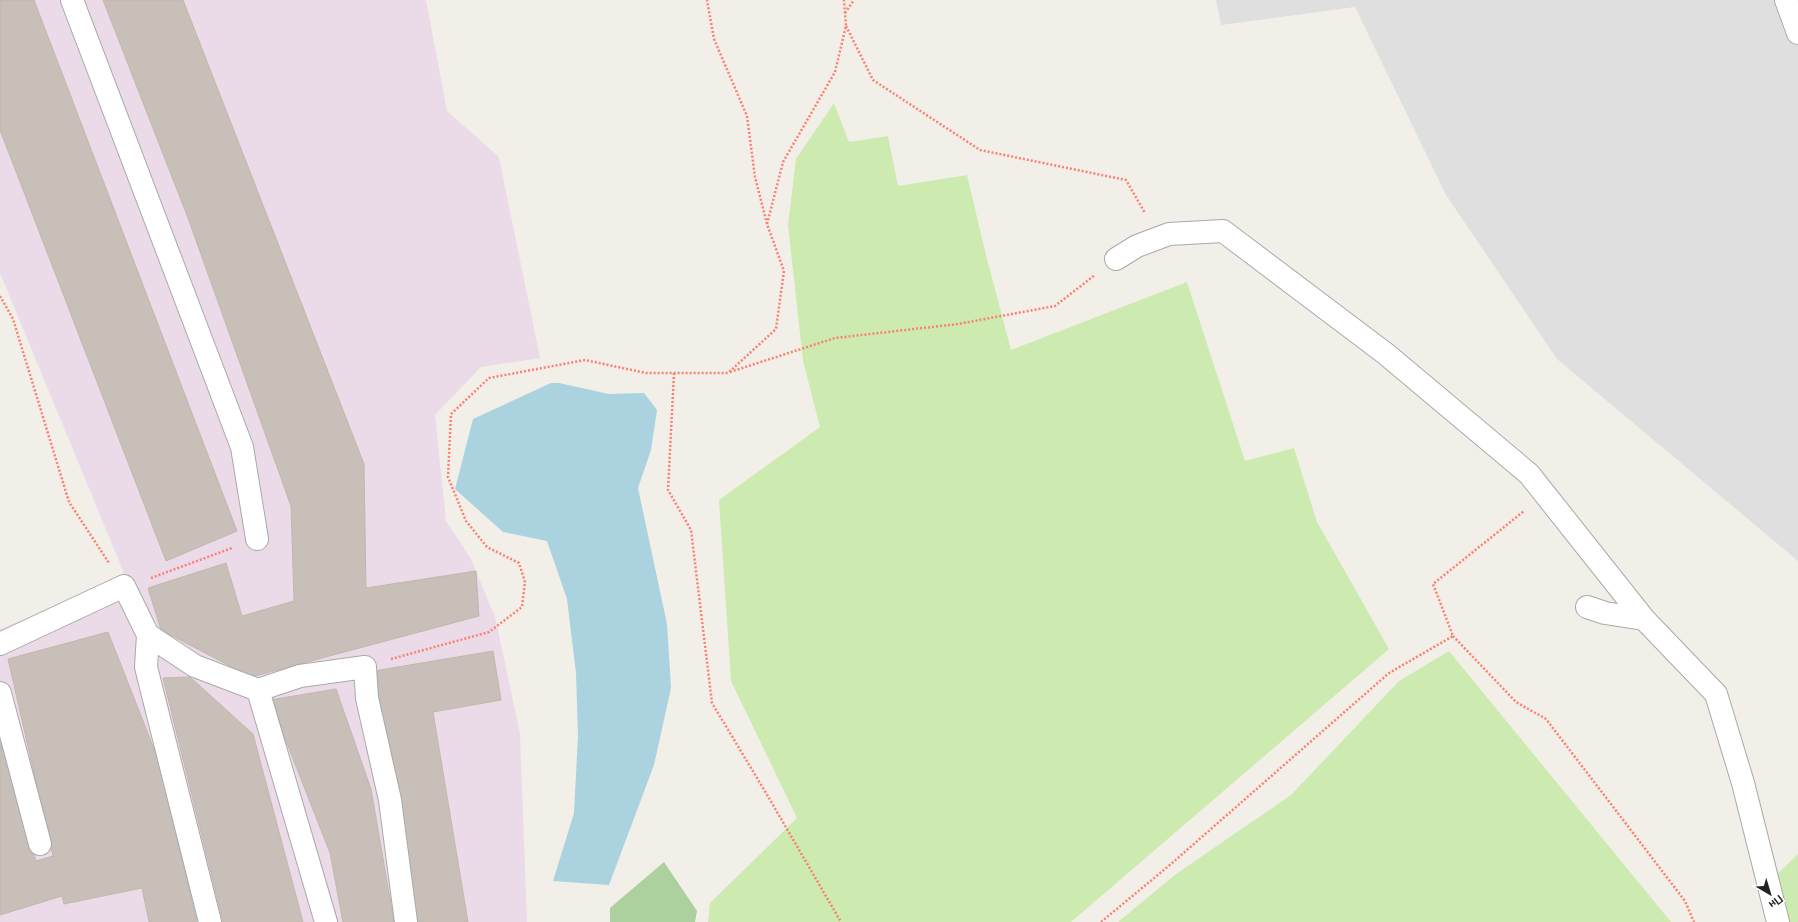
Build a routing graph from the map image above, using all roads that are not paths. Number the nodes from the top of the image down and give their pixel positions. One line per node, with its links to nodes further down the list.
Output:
1 (72, 0): 5 (street)
2 (1786, 0): 3 (street)
3 (1798, 33)
4 (1116, 259): 7 (street)
5 (257, 539)
6 (1587, 607): 7 (street)
7 (1644, 619): 16 (street)
8 (148, 635): 9 (street); 10 (street); 13 (street)
9 (0, 644)
10 (258, 690): 14 (street); 15 (street)
11 (0, 693): 12 (street)
12 (40, 844)
13 (210, 922)
14 (326, 922)
15 (406, 922)
16 (1778, 922)

